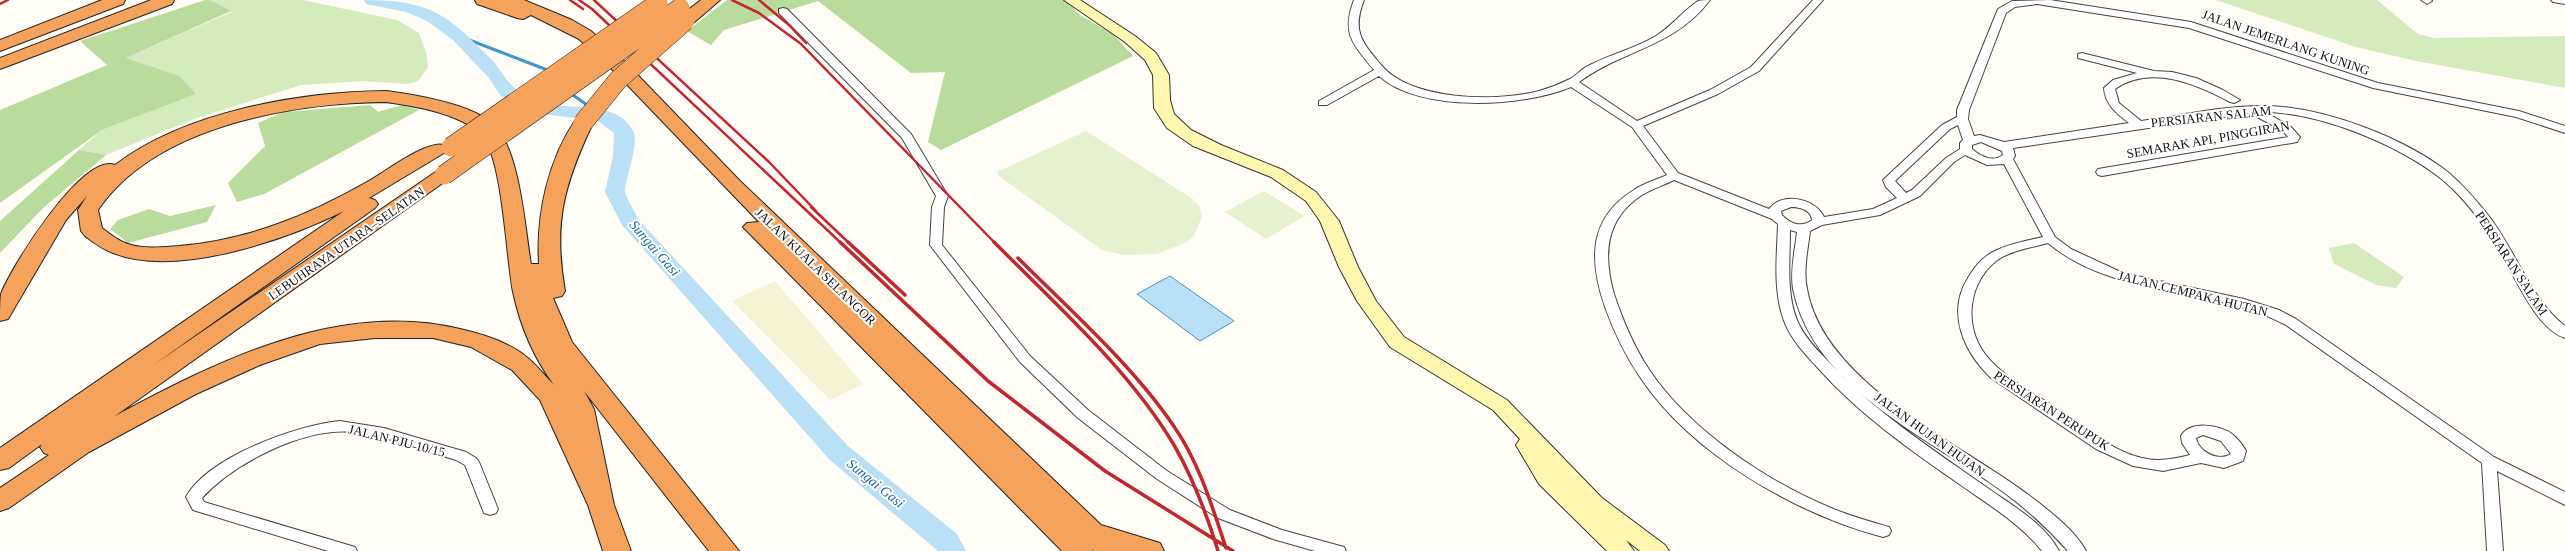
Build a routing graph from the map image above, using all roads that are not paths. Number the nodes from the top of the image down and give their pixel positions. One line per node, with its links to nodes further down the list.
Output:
1 (90, 0): 17 (highway)
2 (117, 0): 18 (highway)
3 (137, 0): 19 (highway)
4 (166, 0): 21 (highway)
5 (483, 0): 63 (highway, JALAN KUALA SELANGOR)
6 (712, 0): 15 (highway)
7 (1071, 0): 53 (street)
8 (1359, 0): 22 (street)
9 (1705, 0): 24 (street)
10 (1818, 0): 30 (street)
11 (2556, 0): 13 (street)
12 (517, 1): 63 (highway, JALAN KUALA SELANGOR)
13 (2565, 1)
14 (660, 2): 35 (highway, bridge)
15 (686, 10): 52 (highway, bridge); 57 (highway, LEBUHRAYA UTARA–SELATAN, bridge)
16 (783, 11): 69 (street)
17 (0, 37)
18 (0, 46)
19 (0, 55)
20 (2082, 56): 23 (street)
21 (0, 64)
22 (1380, 71): 24 (street); 26 (street)
23 (2157, 76): 25 (street); 29 (street)
24 (1571, 82): 30 (street)
25 (2234, 100)
26 (1323, 103)
27 (2253, 110): 29 (street, PERSIARAN SALAM); 40 (street, SEMARAK API, PINGGIRAN); 51 (street, PERSIARAN SALAM)
28 (1964, 123): 31 (street, JALAN JEMERLANG KUNING); 32 (street); 33 (street, JALAN JEMERLANG KUNING); 43 (street)
29 (2138, 124): 34 (street, PERSIARAN SALAM)
30 (1636, 125): 41 (street)
31 (2565, 130)
32 (1987, 139): 33 (street); 34 (street)
33 (1968, 145): 36 (street); 38 (street)
34 (2004, 146): 37 (street, JALAN CEMPAKA HUTAN)
35 (444, 148): 55 (highway, LEBUHRAYA UTARA–SELATAN); 60 (highway)
36 (1980, 159): 38 (street); 39 (street)
37 (2007, 159): 39 (street); 42 (street, JALAN CEMPAKA HUTAN)
38 (1950, 160): 43 (street)
39 (1993, 162): 42 (street, JALAN CEMPAKA HUTAN)
40 (2102, 172)
41 (1674, 176): 45 (street); 62 (street)
42 (2017, 178): 49 (street, JALAN CEMPAKA HUTAN)
43 (1904, 198): 46 (street)
44 (1809, 207): 45 (street); 46 (street); 47 (street)
45 (1779, 215): 48 (street); 72 (street, JALAN HUJAN HUJAN)
46 (1849, 215): 47 (street)
47 (1818, 222): 48 (street)
48 (1804, 229): 73 (street, JALAN HUJAN HUJAN)
49 (2050, 239): 54 (street, PERSIARAN PERUPUK); 56 (street, JALAN CEMPAKA HUTAN)
50 (0, 314): 52 (highway)
51 (2565, 333)
52 (592, 382): 66 (highway)
53 (1523, 430): 70 (street); 71 (street)
54 (2203, 457)
55 (0, 461)
56 (2489, 461): 58 (street, JALAN CEMPAKA HUTAN); 74 (street)
57 (0, 484)
58 (2565, 499)
59 (0, 501): 60 (highway)
60 (601, 505): 65 (highway)
61 (490, 509): 64 (street, JALAN PJU 10/15)
62 (1883, 531)
63 (1084, 541): 67 (highway, JALAN KUALA SELANGOR); 68 (highway)
64 (349, 551)
65 (617, 551)
66 (725, 551)
67 (1111, 551)
68 (1150, 551)
69 (1338, 551)
70 (1622, 551)
71 (1657, 551)
72 (2051, 551)
73 (2078, 551)
74 (2495, 551)

